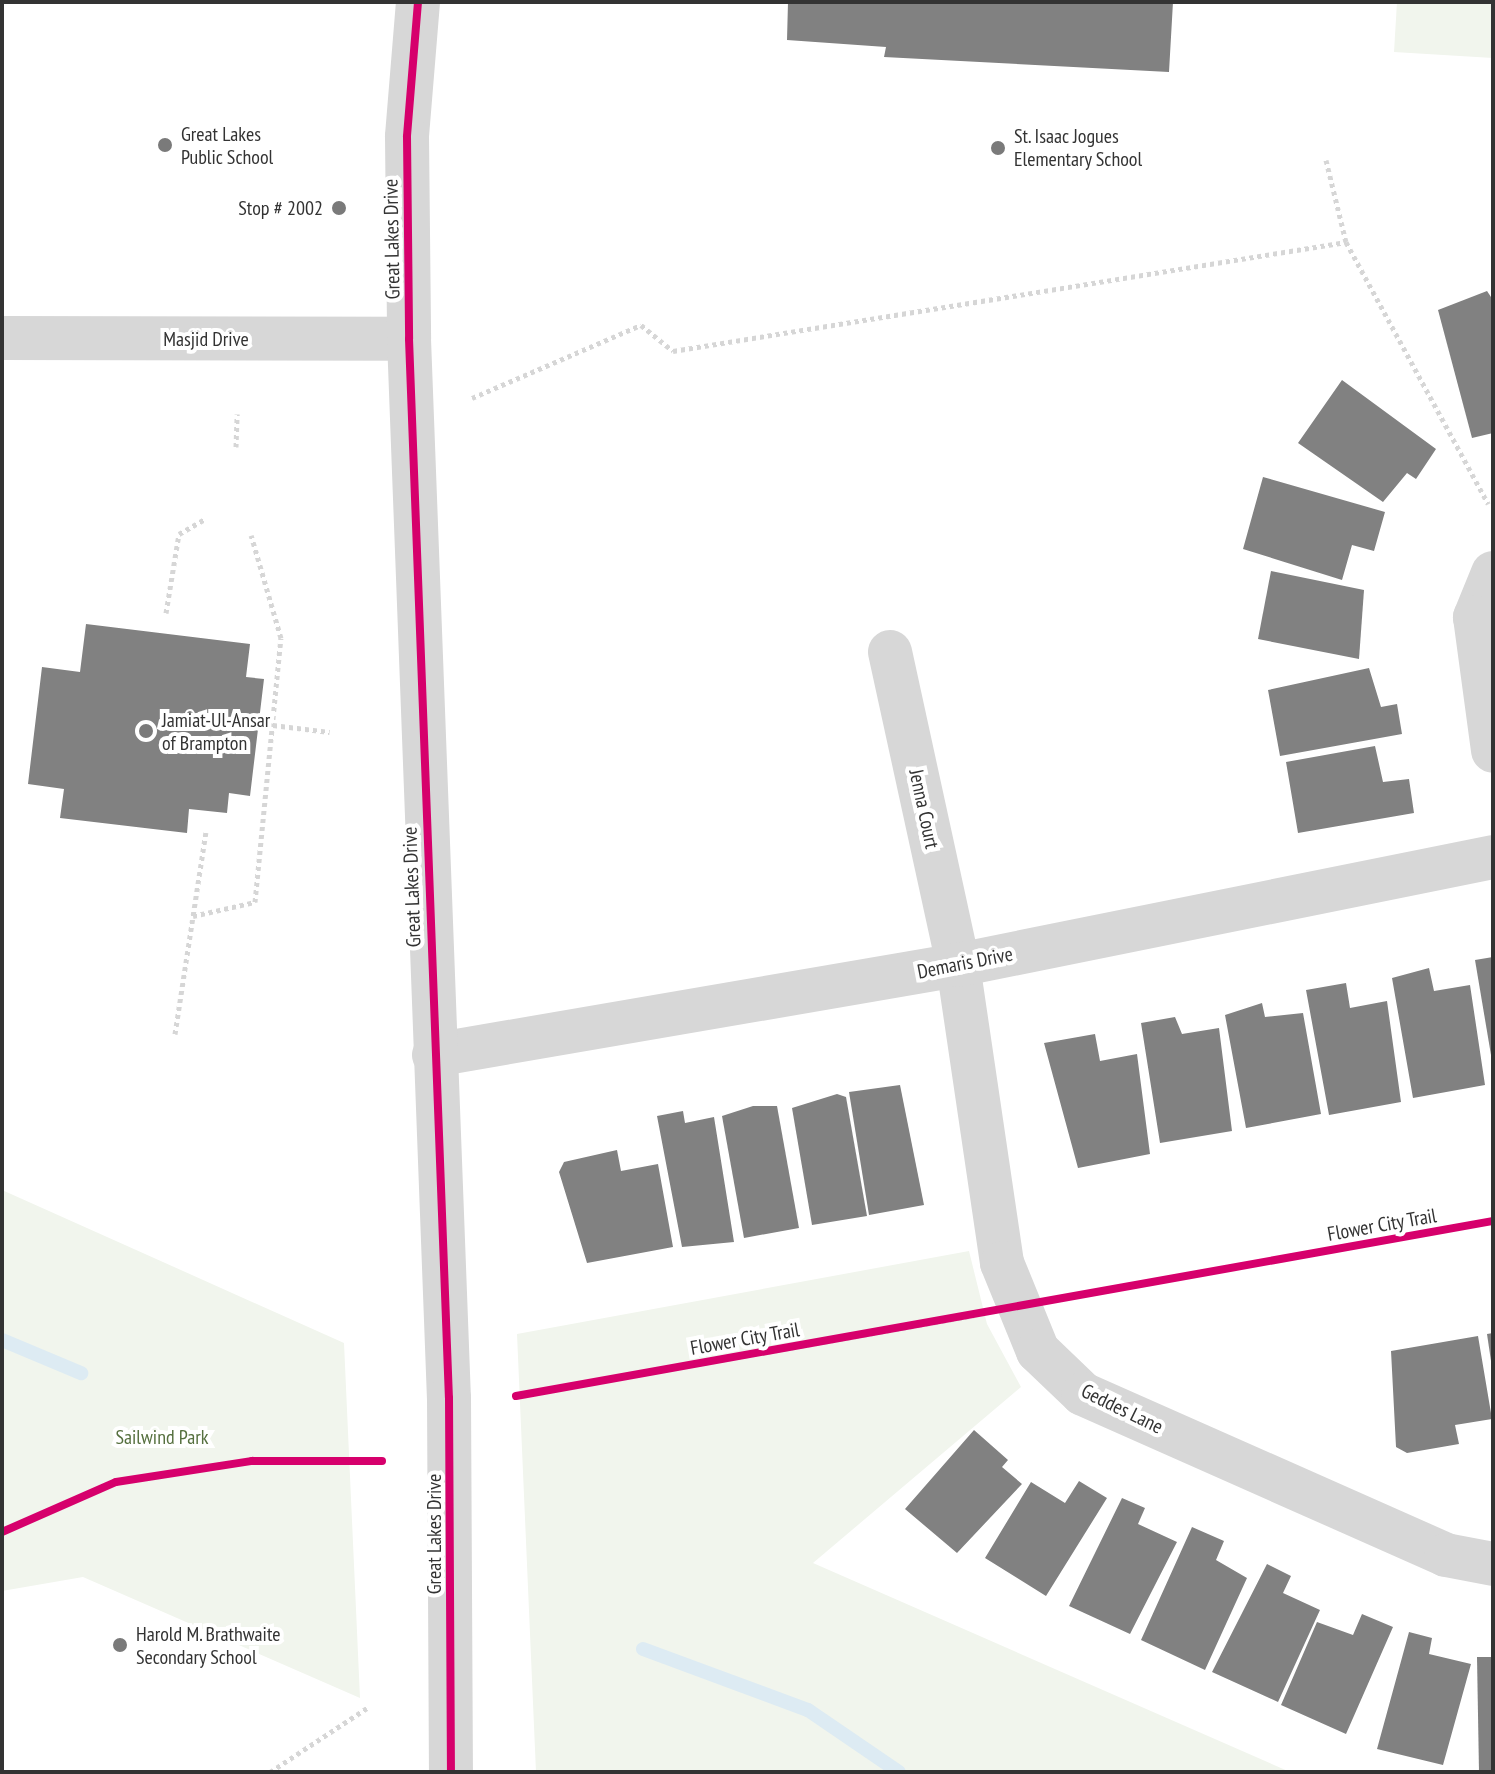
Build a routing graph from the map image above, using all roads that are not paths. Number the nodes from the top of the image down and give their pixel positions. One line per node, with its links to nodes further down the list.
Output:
1 (418, 2): 3 (street, Great Lakes Drive)
2 (2, 338): 3 (street, Masjid Drive)
3 (409, 339): 9 (street, Great Lakes Drive)
4 (1493, 573): 6 (street)
5 (890, 652): 8 (street, Jenna Court)
6 (1493, 751)
7 (1493, 857): 8 (street, Demaris Drive)
8 (958, 965): 9 (street, Demaris Drive); 10 (street, Geddes Lane)
9 (434, 1055): 11 (street, Great Lakes Drive)
10 (1493, 1564)
11 (451, 1772)

